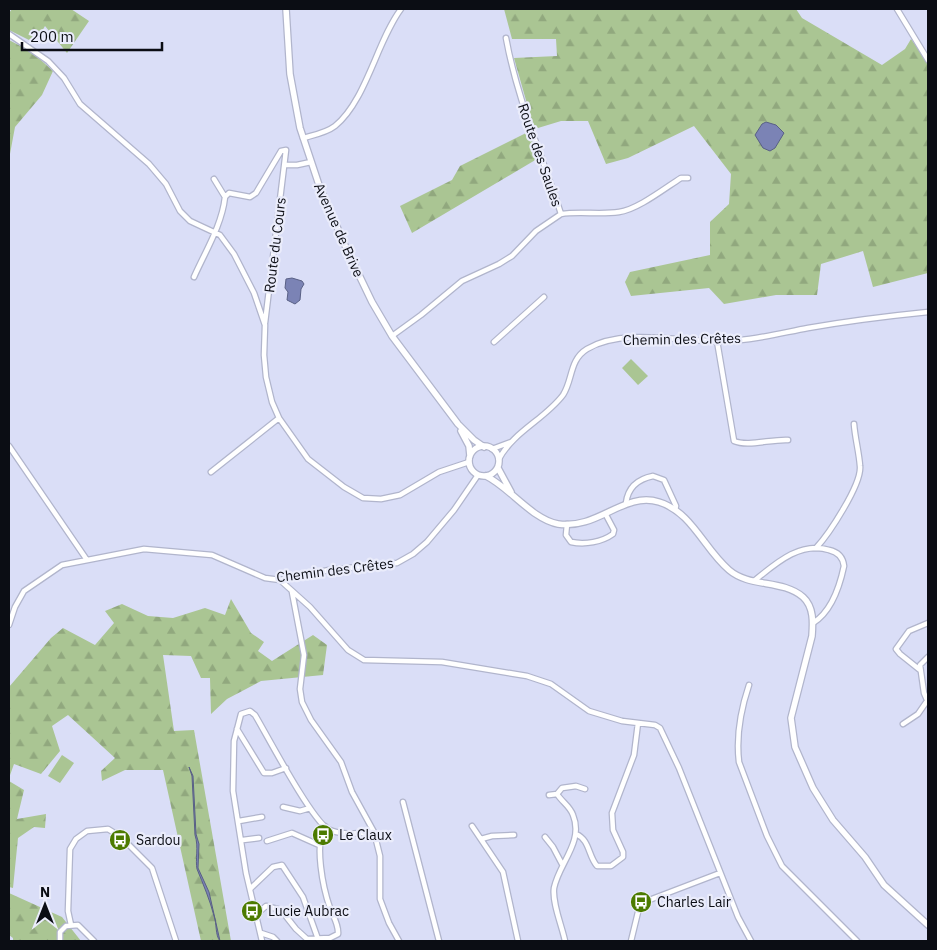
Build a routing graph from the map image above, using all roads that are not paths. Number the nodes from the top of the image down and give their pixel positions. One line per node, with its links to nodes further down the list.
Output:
1 (286, 9): 7 (street, Avenue de Brive)
2 (401, 9): 7 (street)
3 (897, 9): 6 (street)
4 (9, 34): 14 (street)
5 (506, 38): 13 (street, Route des Saules)
6 (928, 60)
7 (303, 138): 8 (street, Avenue de Brive)
8 (311, 162): 9 (street); 19 (street, Avenue de Brive)
9 (285, 164): 12 (street, Route du Cours); 18 (street, Route du Cours)
10 (688, 178): 13 (street)
11 (214, 179): 12 (street)
12 (225, 197): 14 (street)
13 (561, 214): 19 (street, Route des Saules)
14 (214, 232): 15 (street); 18 (street, Route du Cours)
15 (194, 277)
16 (544, 297): 20 (street)
17 (928, 312): 21 (street, Chemin des Crêtes)
18 (265, 324): 22 (street, Route du Cours)
19 (392, 336): 23 (street, Avenue de Brive)
20 (494, 342)
21 (717, 342): 25 (street); 26 (street, Chemin des Crêtes)
22 (279, 418): 30 (street, Route du Cours); 33 (street)
23 (458, 424): 28 (street); 30 (street)
24 (854, 424): 41 (street)
25 (788, 440)
26 (512, 441): 29 (street, Chemin des Crêtes); 31 (street, Chemin des Crêtes)
27 (9, 446): 42 (street)
28 (484, 447): 29 (street); 30 (street)
29 (492, 449): 31 (street)
30 (470, 459): 34 (street)
31 (499, 459): 32 (street)
32 (498, 468): 35 (street); 36 (street)
33 (211, 472)
34 (478, 475): 35 (street); 43 (street, Chemin des Crêtes)
35 (486, 476): 36 (street)
36 (511, 492): 40 (street)
37 (626, 503): 38 (street); 38 (street); 39 (street)
38 (675, 510): 44 (street)
39 (606, 515): 40 (street); 40 (street)
40 (567, 524)
41 (816, 548): 44 (street); 47 (street)
42 (87, 560): 43 (street, Chemin des Crêtes); 48 (street, Chemin des Crêtes)
43 (280, 580): 45 (street)
44 (754, 582): 47 (street)
45 (291, 591): 53 (street); 67 (street)
46 (928, 623): 50 (street)
47 (813, 624): 81 (street)
48 (9, 625)
49 (928, 657): 50 (street)
50 (920, 670): 52 (street)
51 (749, 685): 95 (street)
52 (928, 701): 54 (street)
53 (638, 723): 69 (street); 77 (street)
54 (903, 724)
55 (237, 729): 56 (street); 56 (street); 64 (street)
56 (286, 768): 62 (street)
57 (585, 789): 58 (street)
58 (557, 794): 59 (street); 69 (street)
59 (548, 795)
60 (403, 802): 90 (street)
61 (283, 807): 62 (street)
62 (310, 808): 65 (street)
63 (262, 817): 64 (street)
64 (239, 821): 73 (street)
65 (325, 826): 67 (street); 75 (street)
66 (472, 826): 72 (street)
67 (374, 832): 89 (street)
68 (514, 834): 72 (street)
69 (576, 834): 76 (street)
70 (544, 837): 76 (street)
71 (259, 838): 73 (street)
72 (481, 839): 91 (street)
73 (242, 840): 78 (street)
74 (268, 840): 75 (street)
75 (319, 845): 83 (street)
76 (562, 864): 92 (street)
77 (720, 873): 93 (street); 94 (street)
78 (250, 889): 79 (street); 83 (street)
79 (257, 914): 82 (street); 83 (street)
80 (71, 925): 84 (street); 85 (street); 86 (street)
81 (928, 926)
82 (261, 933): 87 (street); 88 (street)
83 (318, 939)
84 (60, 941)
85 (94, 941)
86 (176, 941)
87 (262, 941)
88 (277, 941)
89 (400, 941)
90 (439, 941)
91 (518, 941)
92 (565, 941)
93 (631, 941)
94 (751, 941)
95 (857, 941)

